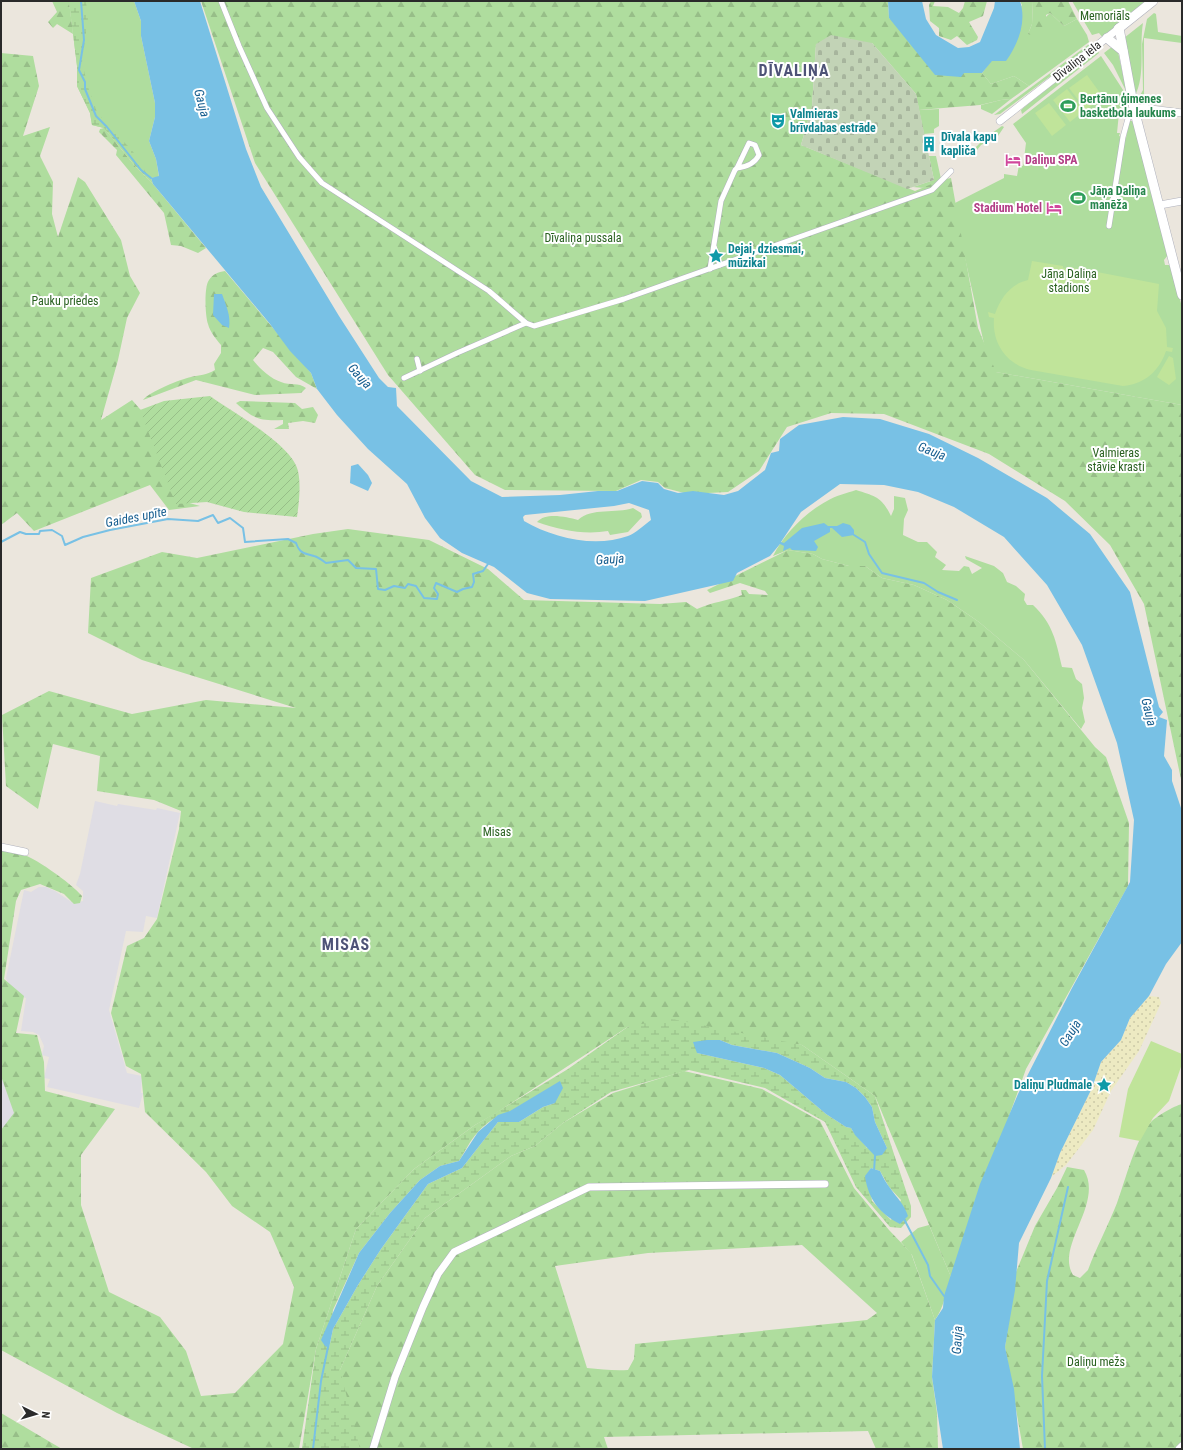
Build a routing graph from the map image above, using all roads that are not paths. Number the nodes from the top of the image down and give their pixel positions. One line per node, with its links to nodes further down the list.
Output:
1 (221, 1): 19 (street)
2 (1153, 1): 3 (street, Dīvaliņa iela)
3 (1118, 29): 4 (street, Dīvaliņa iela); 5 (street)
4 (1107, 38): 5 (street); 8 (street, Dīvaliņa iela)
5 (1123, 52): 6 (street)
6 (1134, 109): 7 (street); 12 (street); 13 (street)
7 (1182, 113)
8 (1000, 120)
9 (737, 168): 9 (street); 14 (street)
10 (951, 171): 15 (street)
11 (1182, 201): 12 (street)
12 (1160, 205): 16 (street)
13 (1108, 226)
14 (713, 245): 15 (street); 17 (street)
15 (720, 265): 17 (street)
16 (1179, 267): 18 (street)
17 (710, 269): 19 (street)
18 (1182, 295)
19 (526, 323): 21 (street)
20 (417, 359): 21 (street)
21 (420, 371): 22 (street)
22 (404, 378)
23 (1, 847): 24 (street)
24 (25, 852)
25 (825, 1184): 27 (street)
26 (1182, 1446): 28 (street)
27 (373, 1449)
28 (1179, 1449)

